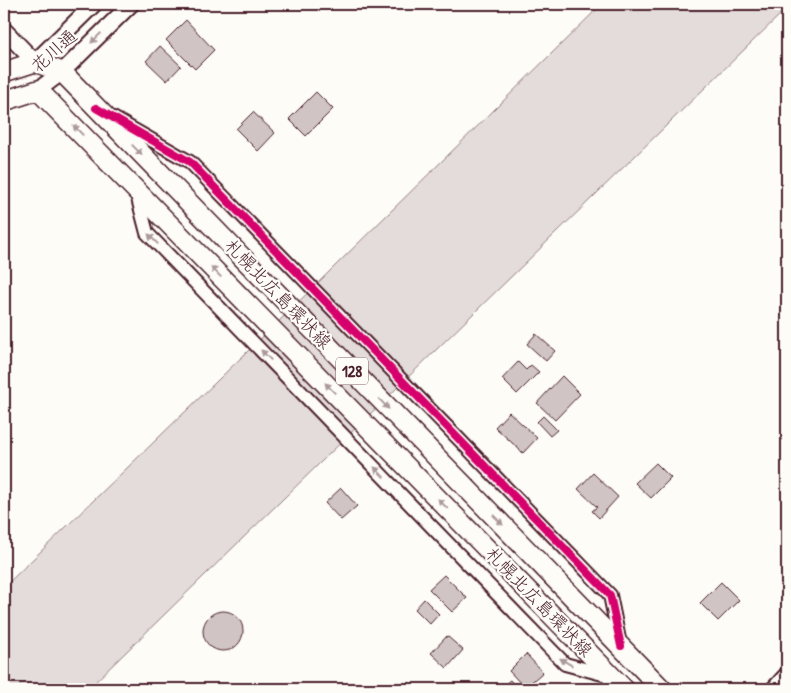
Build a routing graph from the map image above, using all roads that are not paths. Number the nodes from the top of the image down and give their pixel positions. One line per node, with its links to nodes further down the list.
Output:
1 (94, 4): 4 (street, 花川通)
2 (131, 4): 6 (street, 花川通, one-way to 6)
3 (4, 30): 4 (street)
4 (35, 62): 5 (main road); 6 (main road, 札幌北広島環状線 / 128); 7 (street, 花川通)
5 (4, 72)
6 (62, 72): 7 (street, 花川通); 9 (main road, 札幌北広島環状線 / 128)
7 (38, 90): 8 (main road); 12 (main road, 札幌北広島環状線 / 128, one-way to 7)
8 (4, 100)
9 (96, 108): 10 (main road, 札幌北広島環状線 / 128, one-way to 10); 10 (street)
10 (620, 646): 13 (main road, 札幌北広島環状線 / 128)
11 (787, 676): 14 (street)
12 (618, 683)
13 (662, 689)
14 (774, 689)

